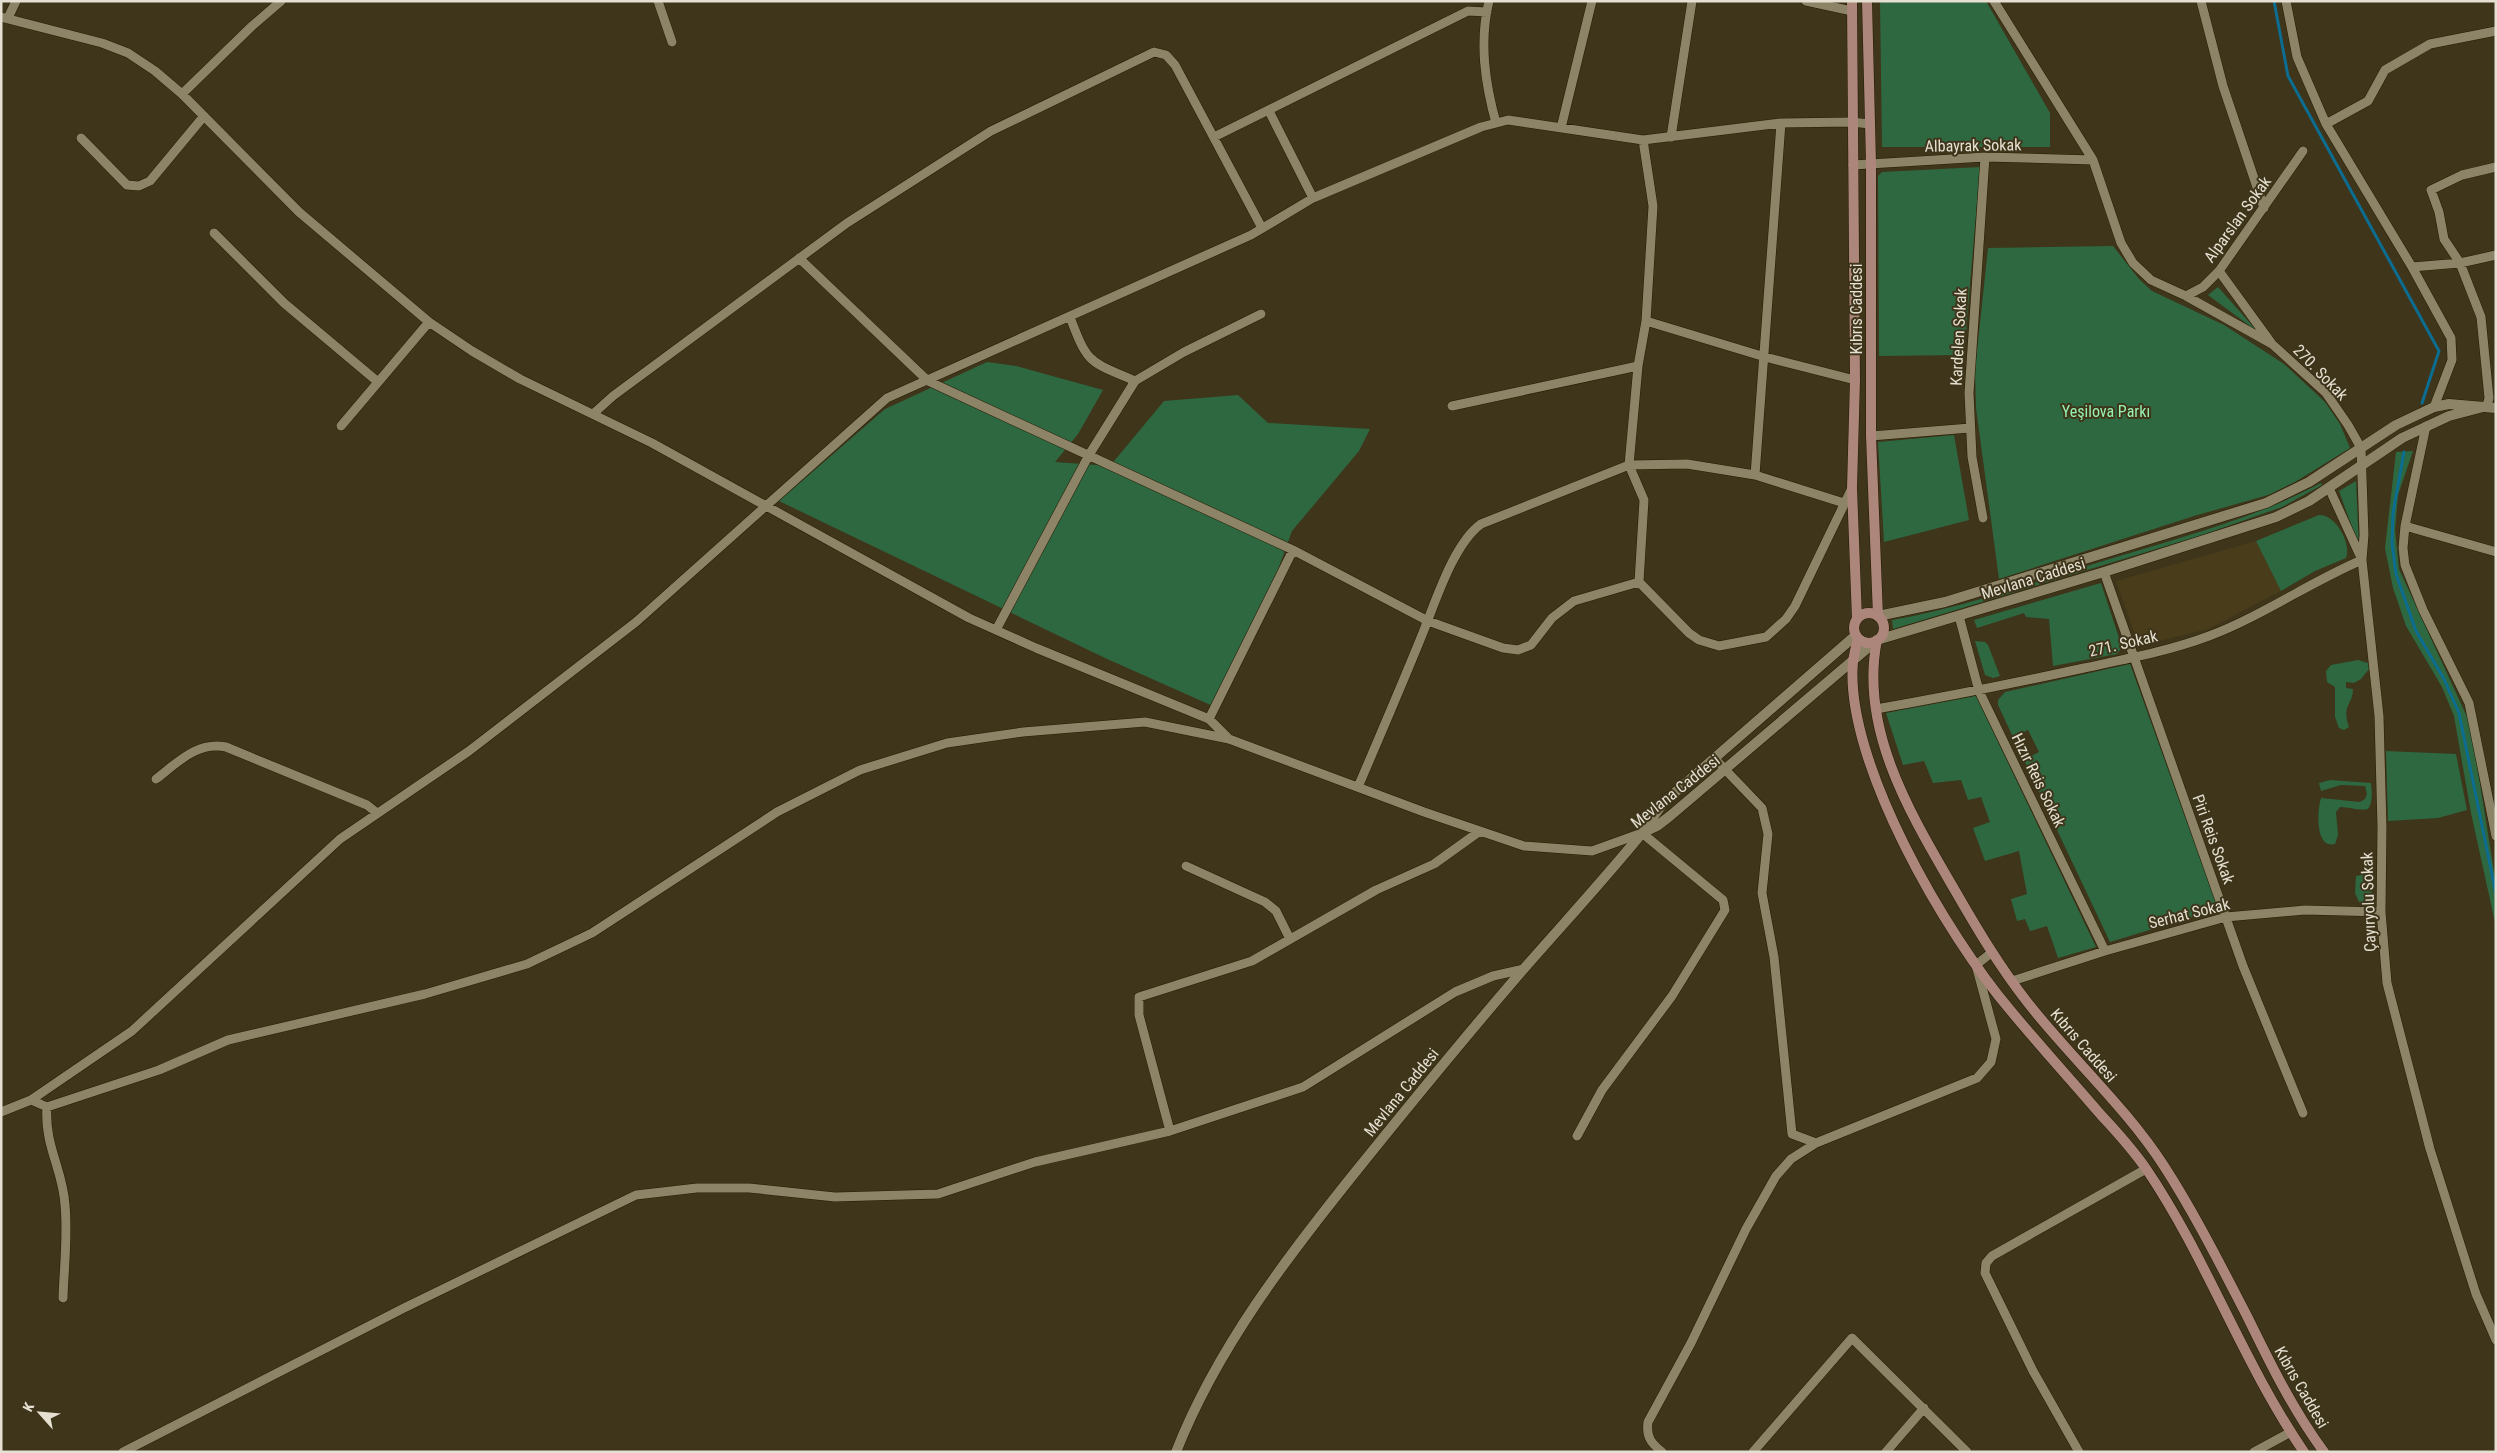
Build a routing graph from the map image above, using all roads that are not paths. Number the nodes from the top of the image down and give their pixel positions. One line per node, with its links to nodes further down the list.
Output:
1 (16, 1): 14 (street)
2 (281, 1): 17 (street)
3 (658, 1): 16 (street)
4 (1489, 1): 13 (street)
5 (1592, 1): 25 (street)
6 (1692, 1): 27 (street)
7 (1806, 1): 12 (street)
8 (1867, 1): 23 (main road, Kıbrıs Caddesi)
9 (1994, 1): 32 (street)
10 (2201, 1): 37 (street)
11 (2286, 1): 24 (street)
12 (1852, 6): 20 (main road)
13 (1486, 12): 18 (street); 21 (street)
14 (4, 18): 17 (street)
15 (2496, 31): 24 (street)
16 (672, 42)
17 (182, 94): 19 (street)
18 (1268, 110): 26 (street); 36 (street)
19 (204, 116): 28 (street); 49 (street)
20 (1851, 122): 22 (street); 23 (street); 34 (main road)
21 (1496, 123): 25 (street); 36 (street)
22 (1781, 123): 27 (street); 51 (street)
23 (1870, 124): 33 (main road, Kıbrıs Caddesi)
24 (2326, 124): 43 (street)
25 (1561, 128): 29 (street)
26 (1214, 137): 38 (street); 41 (street)
27 (1670, 137): 29 (street)
28 (81, 138)
29 (1643, 140): 48 (street)
30 (2303, 151): 37 (street, Alparslan Sokak)
31 (1985, 157): 32 (street, Albayrak Sokak); 33 (street, Albayrak Sokak); 62 (street, Kardelen Sokak)
32 (2093, 160): 45 (street)
33 (1870, 163): 34 (street, Albayrak Sokak); 64 (main road, Kıbrıs Caddesi)
34 (1853, 164): 53 (main road)
35 (2496, 167): 42 (street)
36 (1313, 198): 38 (street)
37 (2264, 208): 44 (street, Alparslan Sokak)
38 (1262, 228): 47 (street)
39 (214, 233): 56 (street)
40 (2496, 255): 42 (street)
41 (800, 258): 54 (street); 60 (street)
42 (2460, 262): 43 (street); 58 (street)
43 (2412, 267): 59 (street)
44 (2219, 272): 45 (street, Alparslan Sokak); 50 (street)
45 (2186, 296): 50 (street)
46 (1261, 314): 55 (street)
47 (1070, 317): 54 (street); 55 (street)
48 (1646, 321): 51 (street); 52 (street)
49 (429, 322): 56 (street); 60 (street)
50 (2272, 344): 65 (street, 270. Sokak)
51 (1765, 357): 53 (street); 69 (street)
52 (1638, 366): 57 (street); 67 (street)
53 (1855, 380): 70 (main road)
54 (928, 381): 66 (street); 73 (street)
55 (1135, 381): 66 (street)
56 (378, 382): 61 (street)
57 (1452, 406)
58 (2491, 407): 59 (street); 63 (street)
59 (2434, 408): 65 (street)
60 (593, 414): 73 (street)
61 (341, 426)
62 (1970, 428): 64 (street); 74 (street, Kardelen Sokak)
63 (2423, 428): 68 (street, Mevlana Caddesi); 75 (street)
64 (1871, 436): 81 (main road, Kıbrıs Caddesi)
65 (2361, 448): 68 (street, Çayıryolu Sokak); 81 (street)
66 (1089, 455): 76 (street); 85 (street)
67 (1629, 465): 69 (street); 80 (street); 84 (street)
68 (2363, 466): 71 (street, Mevlana Caddesi); 78 (street, Çayıryolu Sokak)
69 (1755, 475): 72 (street)
70 (1852, 488): 72 (street); 83 (main road)
71 (2329, 488): 78 (street); 79 (street, Mevlana Caddesi)
72 (1844, 504): 80 (street)
73 (766, 507): 85 (street); 98 (street)
74 (1982, 518)
75 (2406, 526): 77 (street); 101 (street)
76 (1293, 550): 84 (street); 92 (street)
77 (2496, 552)
78 (2362, 560): 88 (street, 271. Sokak); 103 (street, Çayıryolu Sokak)
79 (2104, 572): 82 (street, Mevlana Caddesi); 88 (street, Piri Reis Sokak)
80 (1640, 582): 84 (street)
81 (1878, 616): 83 (main road); 87 (main road)
82 (1959, 616): 87 (street, Mevlana Caddesi); 90 (street, Hızır Reis Sokak)
83 (1857, 619): 86 (main road)
84 (1428, 621): 97 (street)
85 (996, 630): 92 (street)
86 (1857, 637): 87 (main road); 89 (main road); 94 (street)
87 (1877, 640): 89 (street, Mevlana Caddesi); 91 (main road, Kıbrıs Caddesi)
88 (2133, 657): 90 (street, 271. Sokak); 104 (street, Piri Reis Sokak)
89 (1853, 660): 95 (street, Mevlana Caddesi); 108 (main road)
90 (1980, 691): 91 (street, 271. Sokak); 106 (street, Hızır Reis Sokak)
91 (1876, 709): 107 (main road, Kıbrıs Caddesi)
92 (1209, 719): 93 (street)
93 (1229, 739): 97 (street); 112 (street)
94 (1715, 759): 95 (street); 100 (street)
95 (1726, 770): 100 (street, Mevlana Caddesi); 117 (street)
96 (156, 779): 98 (street)
97 (1358, 787): 99 (street)
98 (377, 813): 111 (street)
99 (1480, 831): 100 (street); 105 (street)
100 (1642, 833): 109 (street, Mevlana Caddesi); 116 (street)
101 (2496, 836)
102 (1186, 866): 105 (street)
103 (2381, 912): 104 (street, Serhat Sokak); 120 (street, Çayıryolu Sokak)
104 (2226, 917): 106 (street, Serhat Sokak); 114 (street, Piri Reis Sokak)
105 (1290, 939): 115 (street)
106 (2105, 951): 110 (street, Serhat Sokak)
107 (1991, 953): 108 (street); 110 (main road, Kıbrıs Caddesi)
108 (1976, 965): 117 (street); 118 (main road)
109 (1524, 969): 115 (street); 124 (street, Mevlana Caddesi)
110 (2012, 981): 132 (main road, Kıbrıs Caddesi)
111 (31, 1100): 112 (street); 113 (street)
112 (47, 1107): 119 (street)
113 (1, 1112)
114 (2303, 1113)
115 (1170, 1131): 123 (street)
116 (1577, 1136)
117 (1816, 1142): 125 (street)
118 (2146, 1169): 122 (main road); 129 (street)
119 (62, 1298)
120 (2496, 1340)
121 (1924, 1408): 126 (street); 127 (street); 128 (street)
122 (2291, 1432): 130 (street); 131 (main road)
123 (123, 1452)
124 (1176, 1452)
125 (1662, 1452)
126 (1753, 1452)
127 (1886, 1452)
128 (1967, 1452)
129 (2079, 1452)
130 (2254, 1452)
131 (2304, 1452)
132 (2324, 1452)

